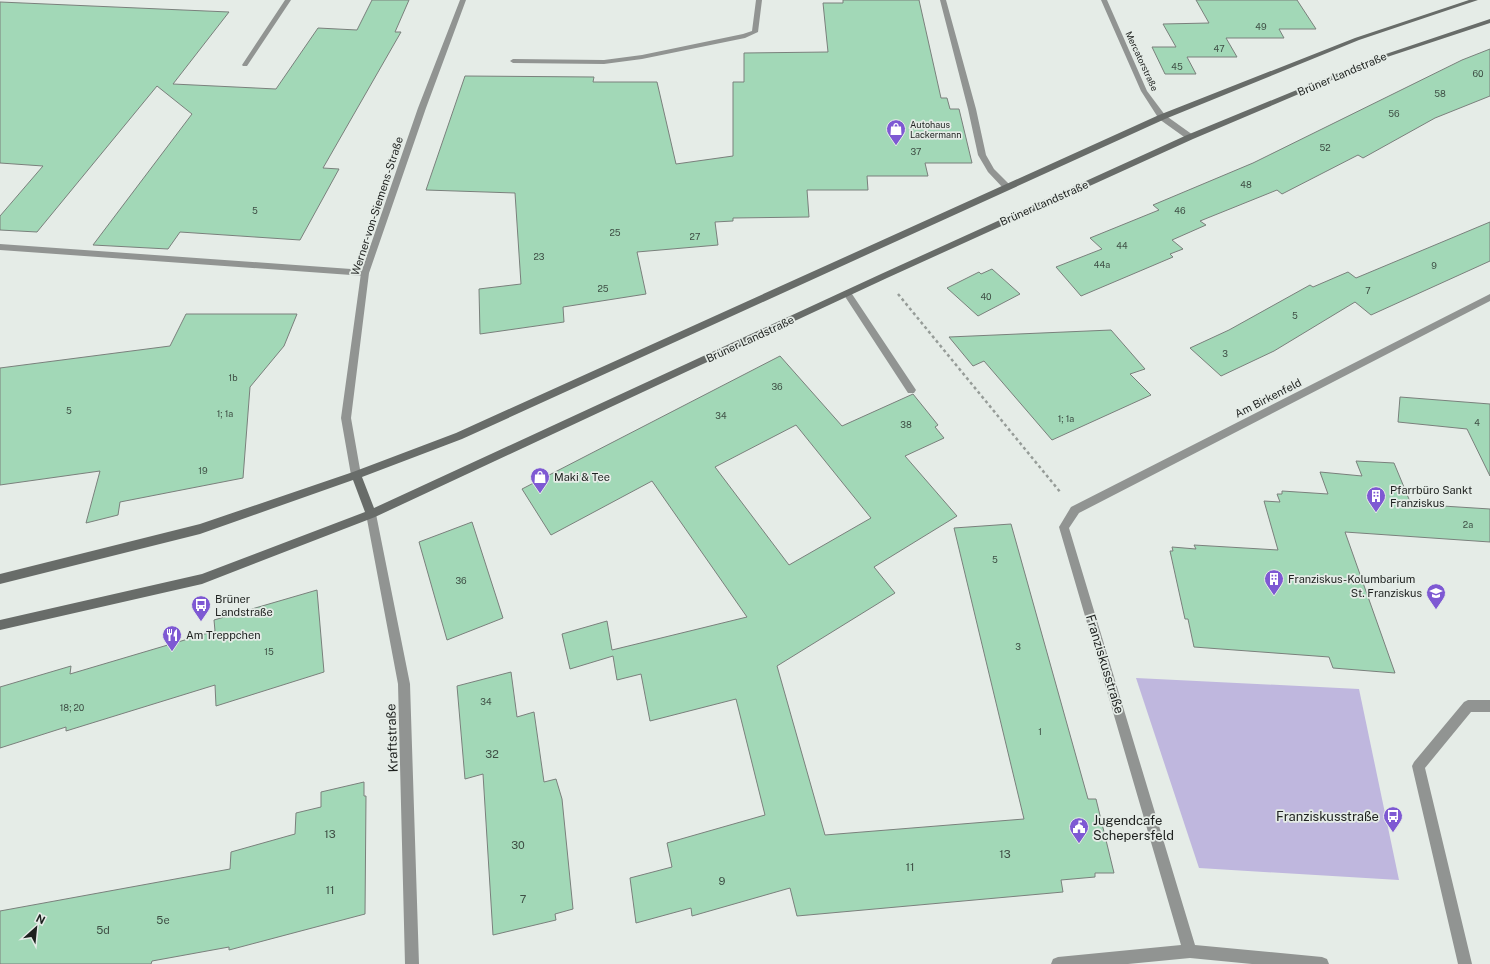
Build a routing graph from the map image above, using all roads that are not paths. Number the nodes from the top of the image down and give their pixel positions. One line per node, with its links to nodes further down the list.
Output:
1 (288, 0): 9 (street)
2 (463, 0): 14 (street, Werner-von-Siemens-Straße)
3 (759, 0): 8 (street)
4 (943, 0): 12 (street)
5 (1104, 0): 10 (street, Mercatorstraße)
6 (1475, 0): 10 (main road)
7 (1490, 21): 11 (main road, Brüner Landstraße)
8 (513, 61)
9 (245, 65)
10 (1162, 117): 11 (street, Mercatorstraße); 12 (main road)
11 (1190, 137): 15 (main road, Brüner Landstraße)
12 (1007, 187): 18 (main road)
13 (0, 247): 14 (street)
14 (365, 272): 18 (street, Werner-von-Siemens-Straße)
15 (847, 293): 17 (street); 19 (main road, Brüner Landstraße)
16 (1490, 297): 20 (street, Am Birkenfeld)
17 (912, 390)
18 (356, 475): 19 (main road); 21 (main road)
19 (371, 514): 22 (main road, Brüner Landstraße); 25 (street, Kraftstraße)
20 (1064, 527): 24 (street, Franziskusstraße)
21 (0, 579)
22 (0, 625)
23 (1490, 706): 28 (street)
24 (1190, 951): 26 (street); 27 (street)
25 (412, 964)
26 (1058, 964)
27 (1322, 964)
28 (1465, 964)

